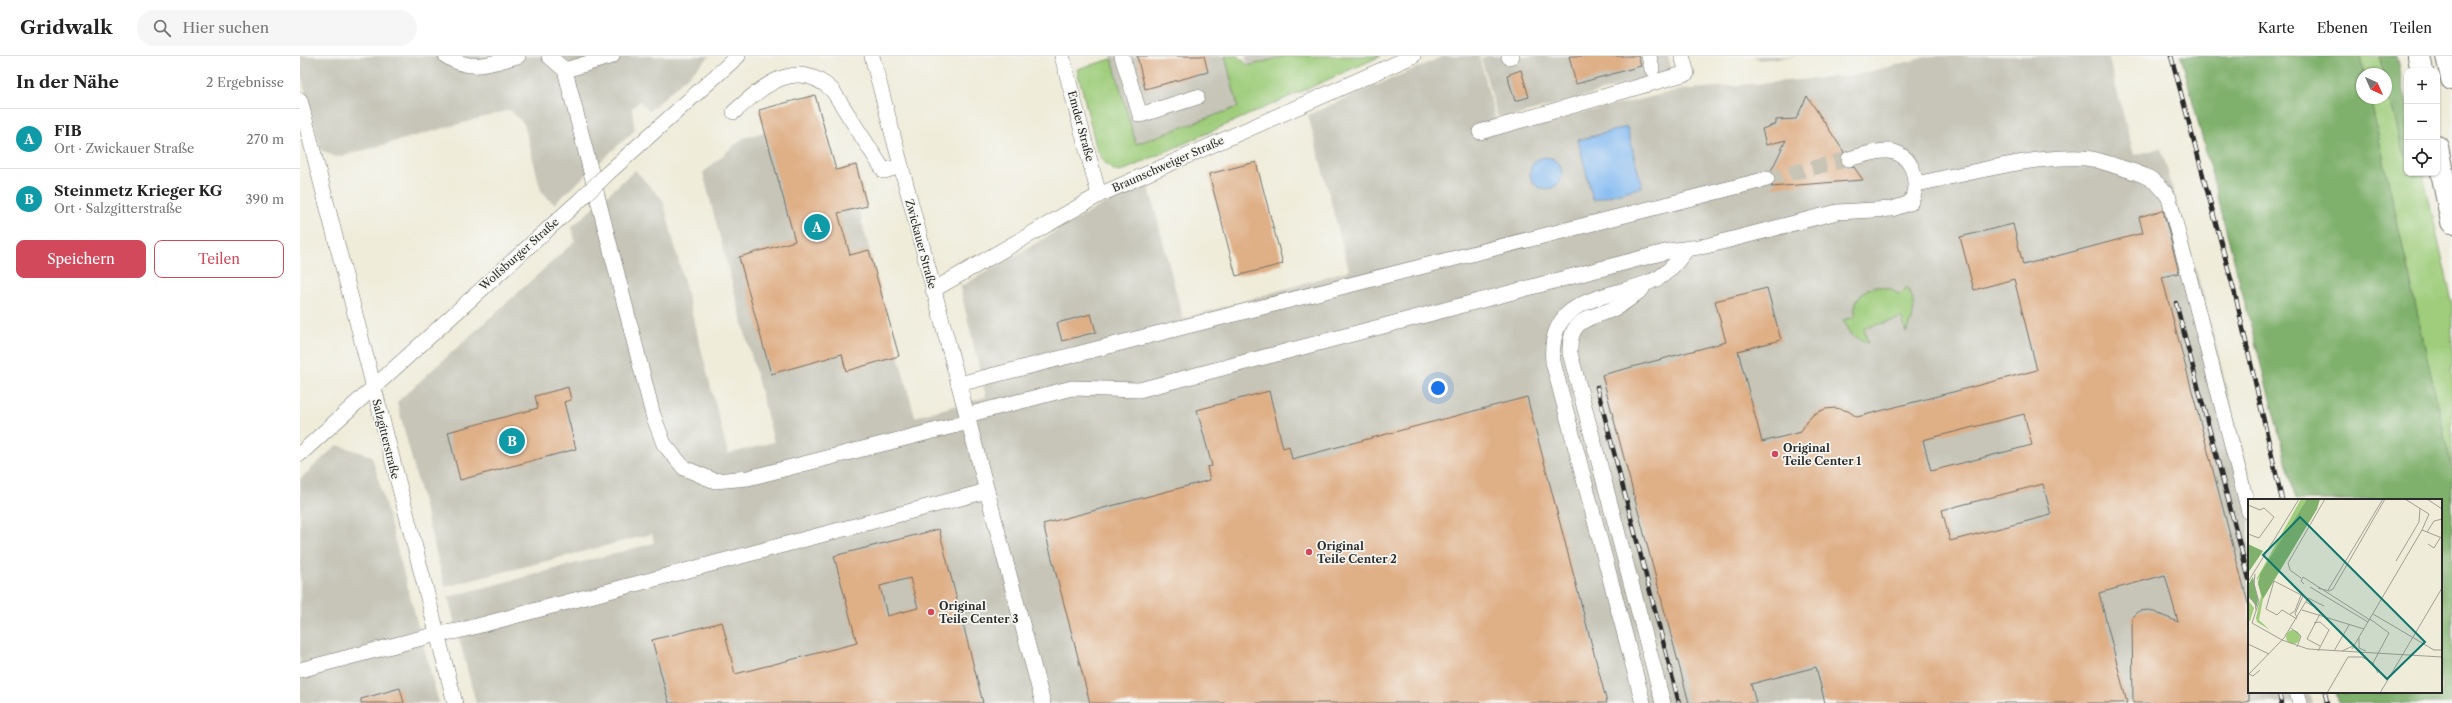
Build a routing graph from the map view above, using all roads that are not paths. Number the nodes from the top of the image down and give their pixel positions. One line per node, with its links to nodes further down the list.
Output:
1 (446, 56): 2 (street)
2 (518, 56)
3 (550, 56): 15 (street)
4 (612, 56): 15 (street)
5 (738, 56): 33 (street, Wolfsburger Straße, bridge)
6 (872, 56): 17 (street, Zwickauer Straße)
7 (884, 56): 17 (street, Zwickauer Straße)
8 (1062, 56): 27 (street, Emder Straße)
9 (1122, 56): 18 (street)
10 (1413, 56): 27 (street, Braunschweiger Straße)
11 (1682, 56): 21 (street)
12 (2419, 56): 14 (highway)
13 (2447, 56): 16 (highway)
14 (2421, 68)
15 (565, 70): 34 (street)
16 (2452, 79)
17 (880, 83): 24 (street, Zwickauer Straße)
18 (1197, 96)
19 (300, 100): 33 (street, Salzgitterstraße)
20 (734, 112): 24 (street)
21 (1480, 132)
22 (1849, 159): 26 (street)
23 (2440, 162): 28 (highway)
24 (901, 166): 31 (street, Zwickauer Straße)
25 (1767, 179): 32 (street)
26 (1916, 184): 29 (street); 37 (street)
27 (1099, 195): 31 (street, Braunschweiger Straße)
28 (2452, 222)
29 (1687, 248): 30 (street); 34 (street)
30 (1653, 281): 43 (street); 44 (street)
31 (933, 290): 32 (street, Zwickauer Straße)
32 (959, 384): 34 (street, Zwickauer Straße)
33 (374, 386): 35 (street, Wolfsburger Straße); 38 (street, Salzgitterstraße)
34 (966, 413): 36 (street, Zwickauer Straße)
35 (300, 454)
36 (987, 491): 38 (street); 42 (street, Zwickauer Straße)
37 (2248, 508)
38 (437, 634): 39 (street); 41 (street, Salzgitterstraße)
39 (300, 670)
40 (2297, 693): 45 (street)
41 (455, 703)
42 (1043, 703)
43 (1642, 703)
44 (1662, 703)
45 (2300, 703)

